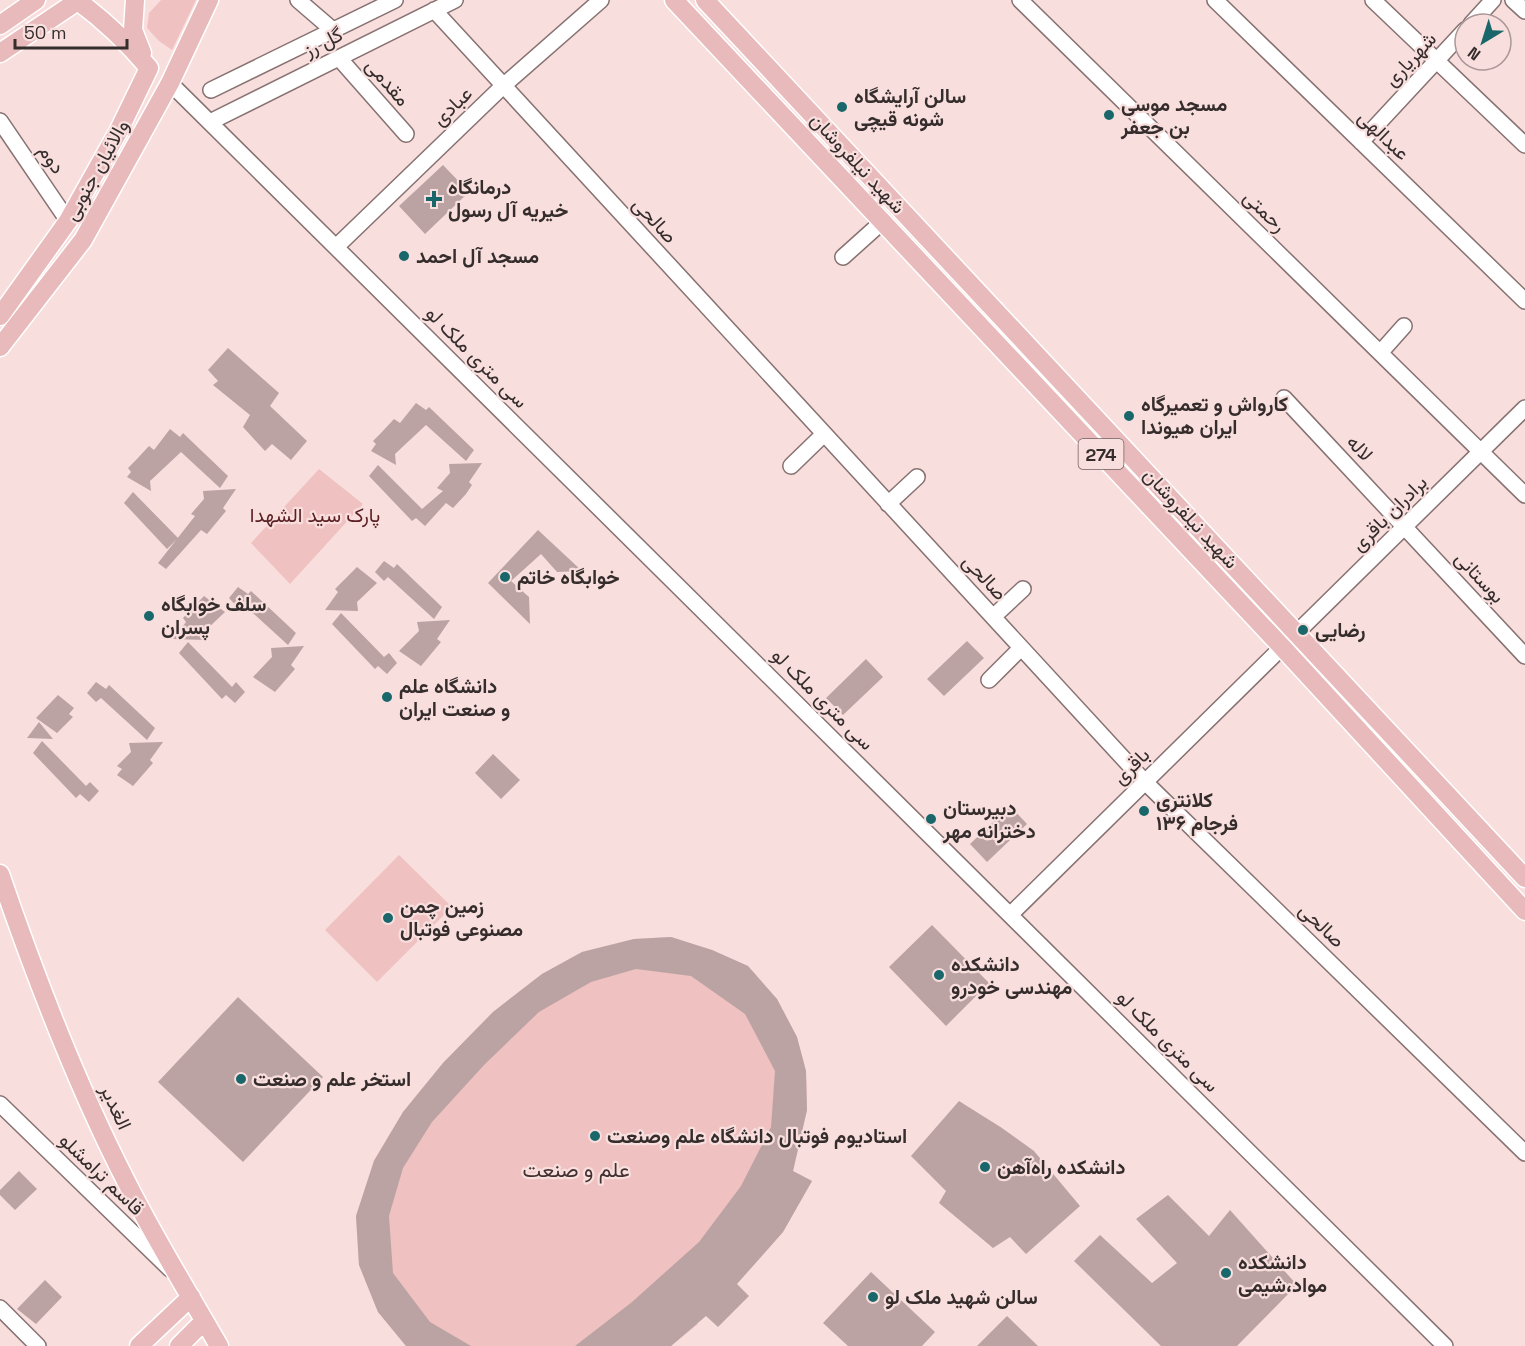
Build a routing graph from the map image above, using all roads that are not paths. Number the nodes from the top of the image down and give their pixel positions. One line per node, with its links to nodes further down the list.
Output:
1 (36, 0): 19 (main road)
2 (78, 0): 22 (main road); 25 (main road)
3 (135, 0): 25 (main road)
4 (209, 0): 26 (main road, والائیان جنوبی)
5 (298, 0): 20 (street)
6 (395, 0): 20 (street, گل رز)
7 (455, 0): 16 (street, گل رز)
8 (601, 0): 27 (street, عبادی)
9 (674, 0): 35 (main road, شهید نیلفروشان / 274)
10 (705, 0): 55 (main road, شهید نیلفروشان / 274)
11 (1020, 0): 43 (street, رحمتی)
12 (1215, 0): 32 (street, عبدالهی)
13 (1373, 0): 24 (street)
14 (1493, 0): 18 (street)
15 (1513, 0): 17 (street)
16 (434, 10): 23 (street, گل رز); 27 (street, صالحی)
17 (1525, 11)
18 (1482, 12)
19 (0, 25)
20 (334, 31): 28 (street, گل رز)
21 (1453, 43): 24 (street, شهریاری)
22 (0, 53)
23 (339, 58): 30 (street, گل رز); 31 (street, مقدمی)
24 (1437, 61): 32 (street, شهریاری); 33 (street)
25 (149, 69): 34 (main road, والائیان جنوبی)
26 (170, 83): 30 (street, سی متری ملک لو); 36 (main road, والائیان جنوبی)
27 (503, 86): 37 (street, عبادی); 46 (street, صالحی)
28 (211, 90)
29 (0, 120): 34 (street, دوم)
30 (210, 122): 37 (street, سی متری ملک لو)
31 (406, 134)
32 (1361, 142): 39 (street, عبدالهی)
33 (1525, 145)
34 (68, 221): 36 (main road); 40 (main road, والائیان جنوبی)
35 (882, 222): 38 (street); 56 (main road, شهید نیلفروشان / 274)
36 (83, 240): 42 (main road, والائیان جنوبی)
37 (336, 247): 65 (street, سی متری ملک لو)
38 (843, 256)
39 (1525, 301)
40 (0, 315)
41 (1404, 326): 43 (street)
42 (0, 347)
43 (1380, 353): 47 (street, رحمتی)
44 (1284, 398): 52 (street, لاله)
45 (1525, 408): 47 (street, برادران باقری)
46 (824, 434): 48 (street); 51 (street, صالحی)
47 (1481, 452): 50 (street, رحمتی); 52 (street, برادران باقری)
48 (791, 466)
49 (917, 477): 51 (street)
50 (1525, 495)
51 (888, 504): 54 (street, صالحی)
52 (1404, 526): 55 (street, برادران باقری); 58 (street, بوستانی)
53 (1023, 589): 54 (street)
54 (993, 617): 57 (street, صالحی)
55 (1296, 633): 56 (street, برادران باقری); 62 (main road, شهید نیلفروشان / 274)
56 (1282, 647): 60 (street, باقری); 64 (main road, شهید نیلفروشان / 274)
57 (1021, 648): 59 (street); 60 (street, صالحی)
58 (1525, 656)
59 (989, 680)
60 (1145, 782): 65 (street, باقری); 68 (street, صالحی)
61 (0, 874): 66 (main road, الغدیر)
62 (1525, 878)
63 (0, 904): 66 (street)
64 (1525, 911)
65 (1010, 915): 77 (street, سی متری ملک لو)
66 (15, 919): 69 (main road, الغدیر)
67 (0, 1104): 69 (street, قاسم ترامشلو)
68 (1525, 1153)
69 (176, 1274): 70 (main road, الغدیر)
70 (192, 1300): 72 (main road, الغدیر); 74 (main road)
71 (0, 1308): 73 (street)
72 (204, 1321): 75 (main road); 76 (main road, الغدیر)
73 (38, 1346)
74 (139, 1346)
75 (179, 1346)
76 (219, 1346)
77 (1445, 1346)

